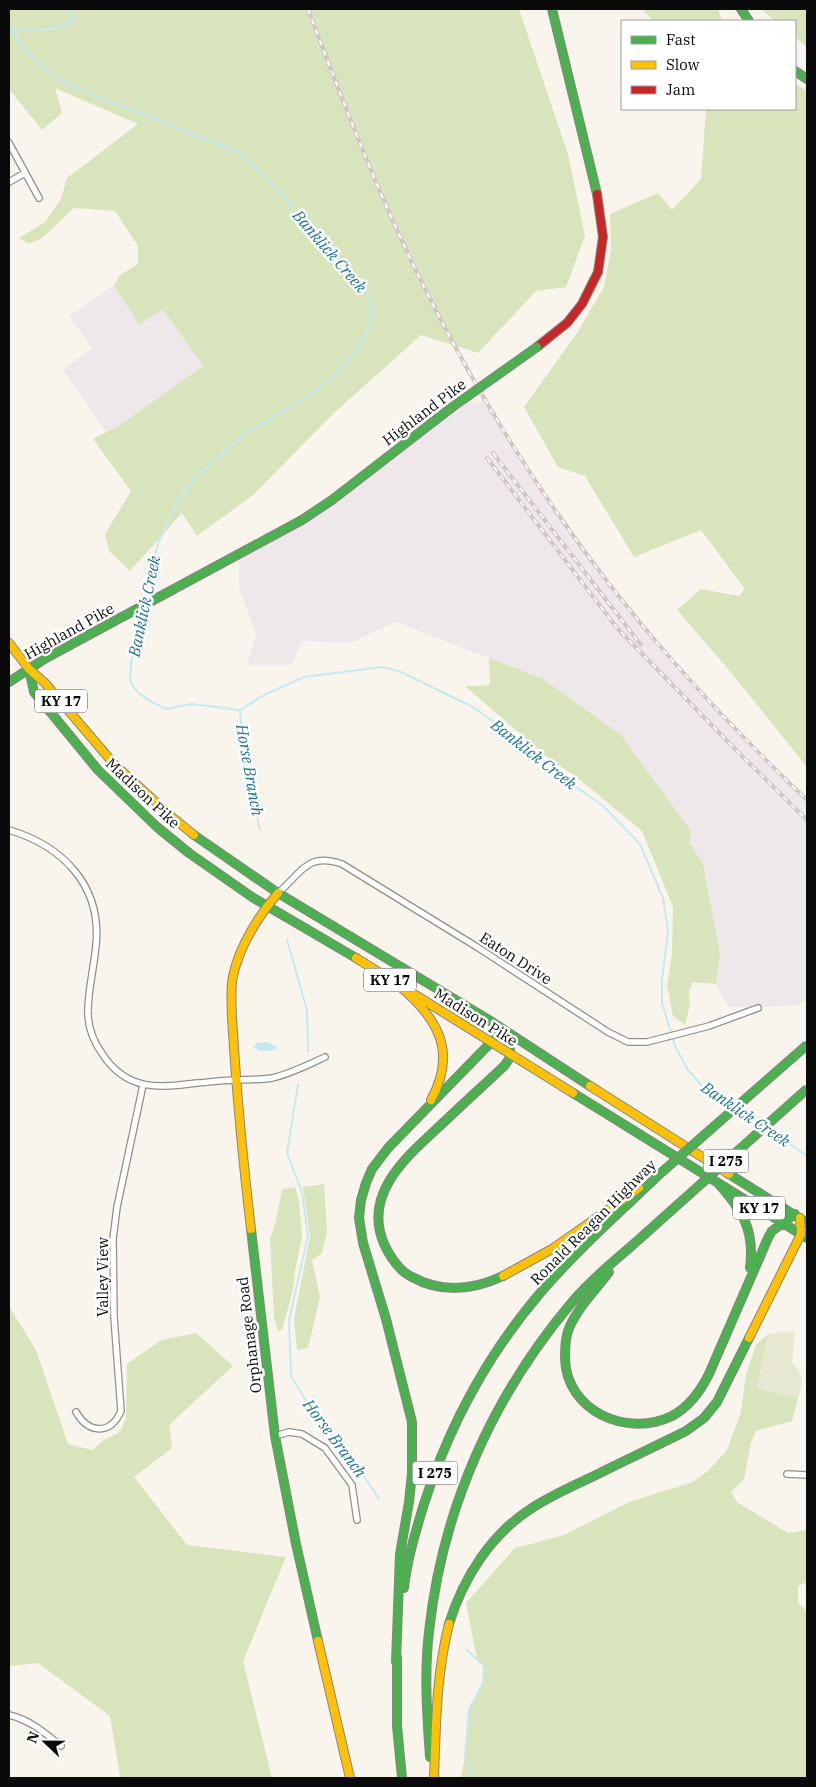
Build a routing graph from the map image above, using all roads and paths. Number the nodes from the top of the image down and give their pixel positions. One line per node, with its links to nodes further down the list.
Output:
1 (552, 9): 11 (main road, Highland Pike, bridge)
2 (741, 9): 3 (main road)
3 (748, 20)
4 (796, 72): 5 (main road)
5 (807, 79)
6 (9, 143): 7 (street)
7 (25, 172): 8 (street); 9 (street)
8 (9, 182)
9 (39, 198)
10 (9, 643): 11 (main road, Madison Pike / KY 17)
11 (29, 669): 12 (main road, Highland Pike); 14 (main road, Madison Pike / KY 17); 15 (main road, Madison Pike / KY 17)
12 (9, 682)
13 (9, 830): 24 (street)
14 (278, 893): 15 (main road, Orphanage Road); 17 (street, Eaton Drive); 18 (main road, Madison Pike / KY 17)
15 (267, 906): 16 (main road, Madison Pike / KY 17); 23 (main road, Orphanage Road)
16 (398, 985): 19 (main road, Madison Pike / KY 17); 26 (main road)
17 (758, 1008)
18 (505, 1031): 19 (main road); 21 (main road); 29 (main road, Madison Pike / KY 17)
19 (492, 1042): 21 (main road, Madison Pike / KY 17); 26 (main road)
20 (807, 1045): 27 (main road, Ronald Reagan Highway / I 275, bridge)
21 (511, 1056): 27 (main road); 28 (main road, Madison Pike / KY 17)
22 (325, 1057): 23 (street)
23 (236, 1080): 24 (street); 35 (main road, Orphanage Road)
24 (143, 1085): 34 (street, Valley View)
25 (807, 1088): 32 (main road, I 275, bridge)
26 (424, 1111): 39 (main road)
27 (662, 1172): 39 (main road, Ronald Reagan Highway / I 275)
28 (717, 1182): 30 (main road, Madison Pike / KY 17); 33 (main road)
29 (801, 1218): 30 (main road); 31 (main road)
30 (783, 1223): 31 (main road, Madison Pike / KY 17); 33 (main road)
31 (804, 1236): 44 (main road)
32 (621, 1256): 33 (main road); 44 (main road, I 275)
33 (746, 1286)
34 (76, 1412)
35 (275, 1436): 38 (street); 42 (main road, Orphanage Road)
36 (787, 1474): 37 (street)
37 (807, 1475)
38 (357, 1520)
39 (396, 1662): 43 (main road, Ronald Reagan Highway / I 275)
40 (9, 1715): 41 (street)
41 (61, 1746)
42 (350, 1778)
43 (402, 1778)
44 (433, 1778)

